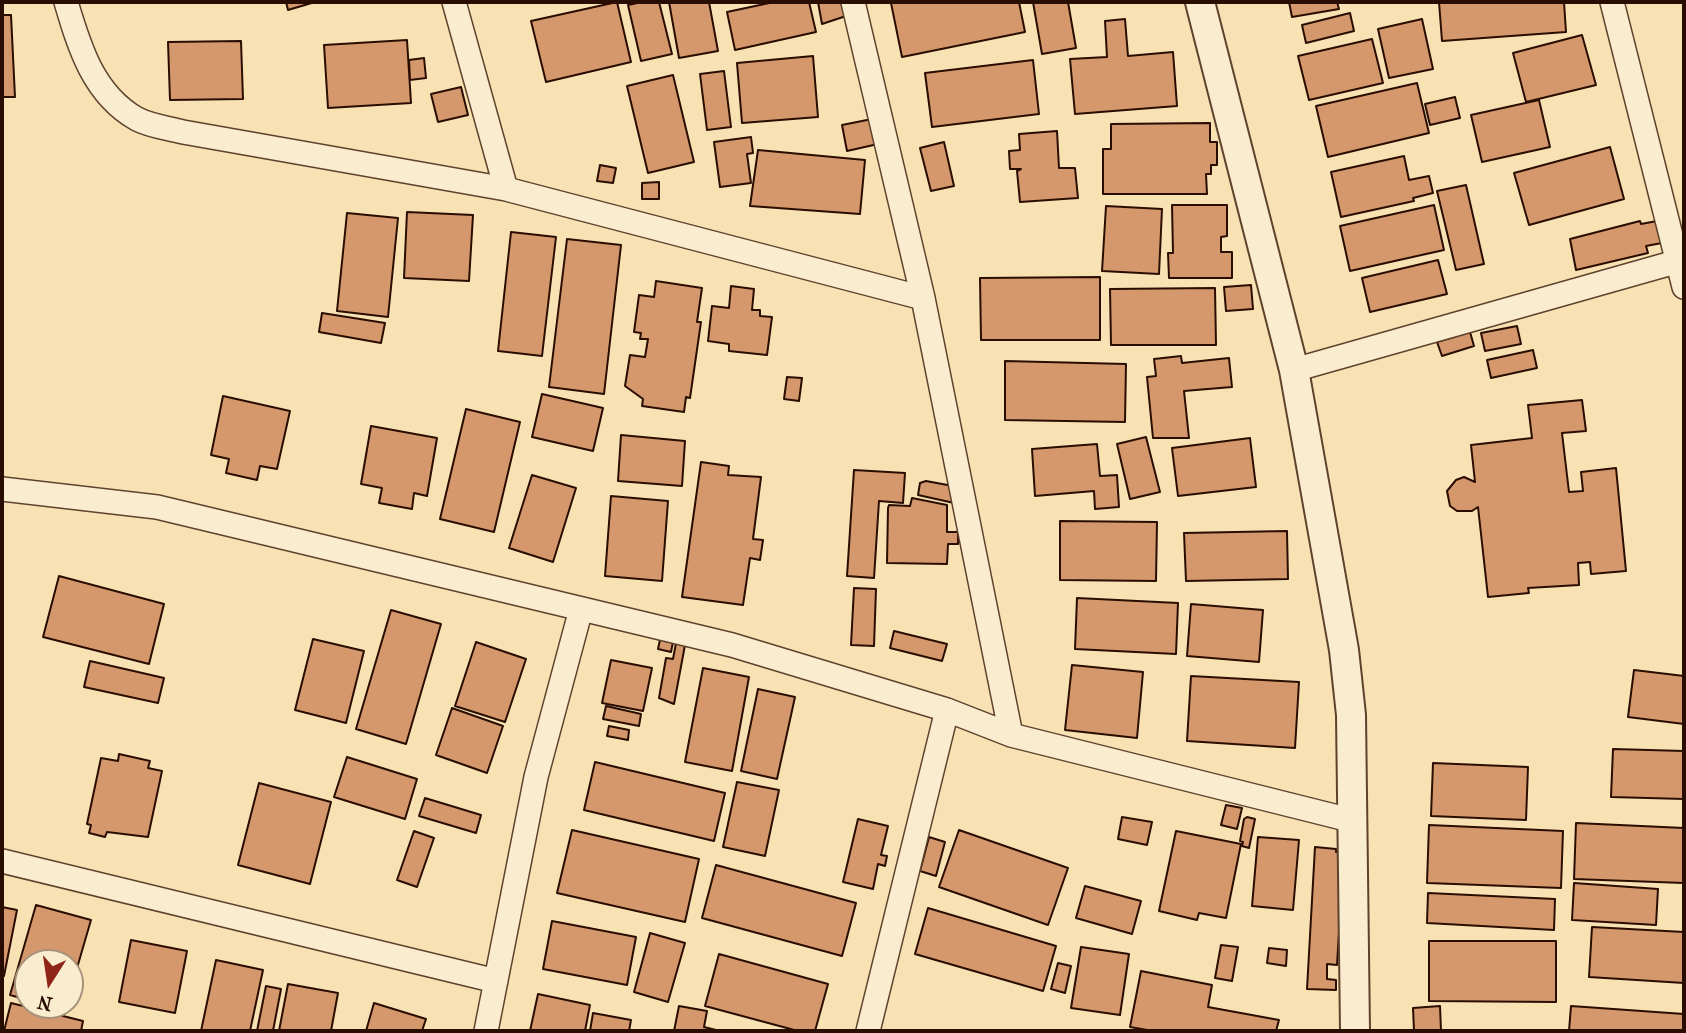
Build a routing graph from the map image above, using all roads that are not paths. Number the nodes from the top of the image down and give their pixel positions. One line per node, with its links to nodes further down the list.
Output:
1 (65, 2): 6 (street)
2 (454, 2): 6 (street)
3 (853, 2): 9 (street)
4 (1200, 2): 10 (street)
5 (1612, 2): 7 (street)
6 (506, 189): 9 (street)
7 (1679, 261): 8 (street); 10 (street)
8 (1684, 287)
9 (923, 298): 14 (street)
10 (1294, 370): 15 (street)
11 (2, 489): 12 (street)
12 (581, 609): 13 (street); 17 (street)
13 (947, 710): 14 (street); 19 (street)
14 (1011, 735): 15 (street)
15 (1354, 821): 20 (street)
16 (2, 861): 17 (street)
17 (496, 981): 18 (street)
18 (486, 1031)
19 (867, 1031)
20 (1356, 1031)

